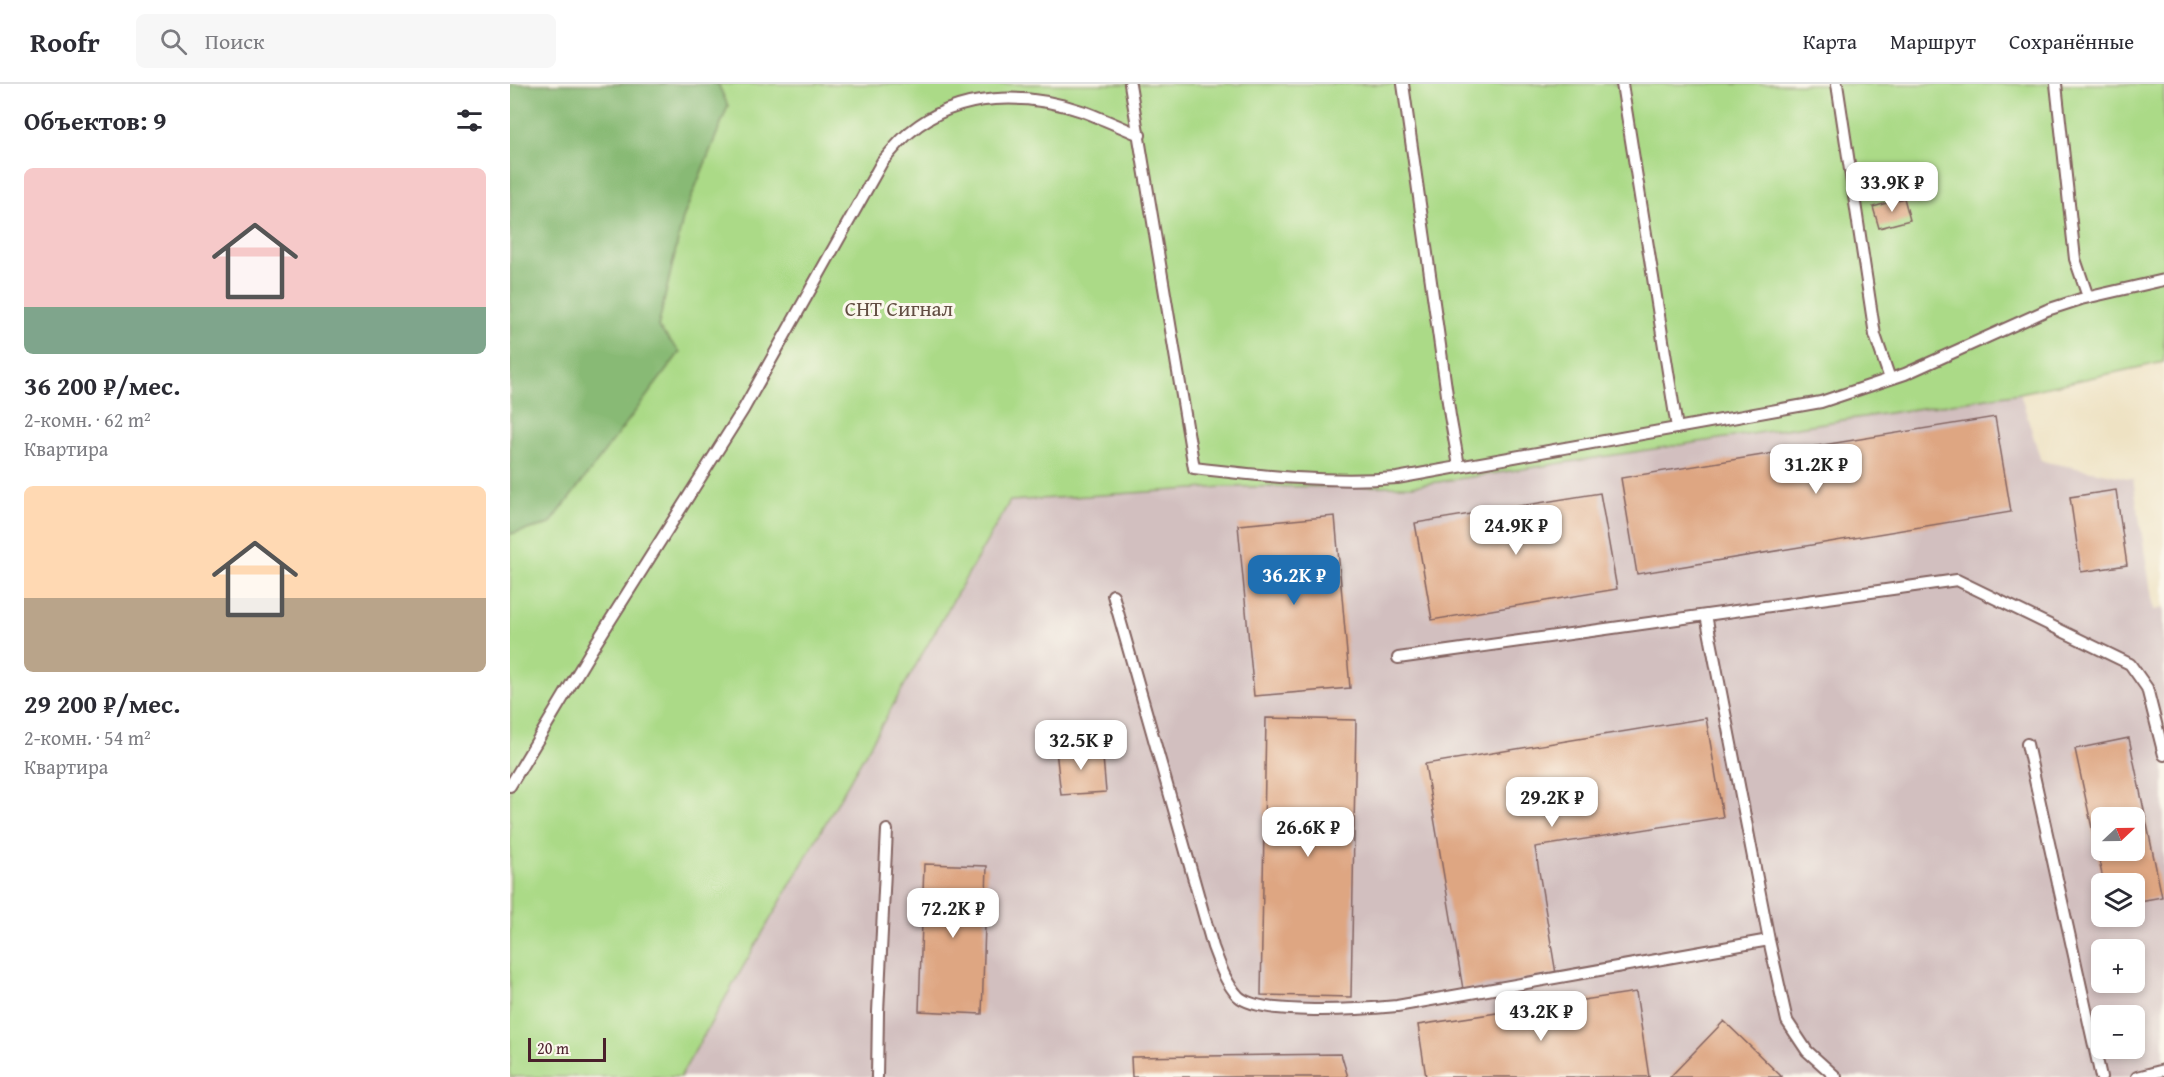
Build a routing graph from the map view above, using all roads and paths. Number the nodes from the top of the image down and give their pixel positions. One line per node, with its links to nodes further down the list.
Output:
1 (1131, 84): 6 (lane)
2 (1404, 84): 11 (lane)
3 (1622, 84): 10 (lane)
4 (1837, 84): 9 (lane)
5 (2056, 84): 8 (lane)
6 (1140, 135): 11 (lane); 17 (lane)
7 (2164, 280): 8 (lane)
8 (2088, 297): 9 (lane)
9 (1890, 379): 10 (lane)
10 (1677, 428): 11 (lane)
11 (1459, 466)
12 (1113, 596): 19 (lane)
13 (1706, 615): 14 (lane); 16 (lane); 19 (lane)
14 (1398, 658)
15 (2027, 744): 23 (lane)
16 (2164, 755)
17 (510, 786)
18 (886, 830): 21 (lane)
19 (1769, 940): 22 (lane)
20 (2164, 1070): 24 (lane)
21 (877, 1077)
22 (1836, 1077)
23 (2101, 1077)
24 (2137, 1077)

